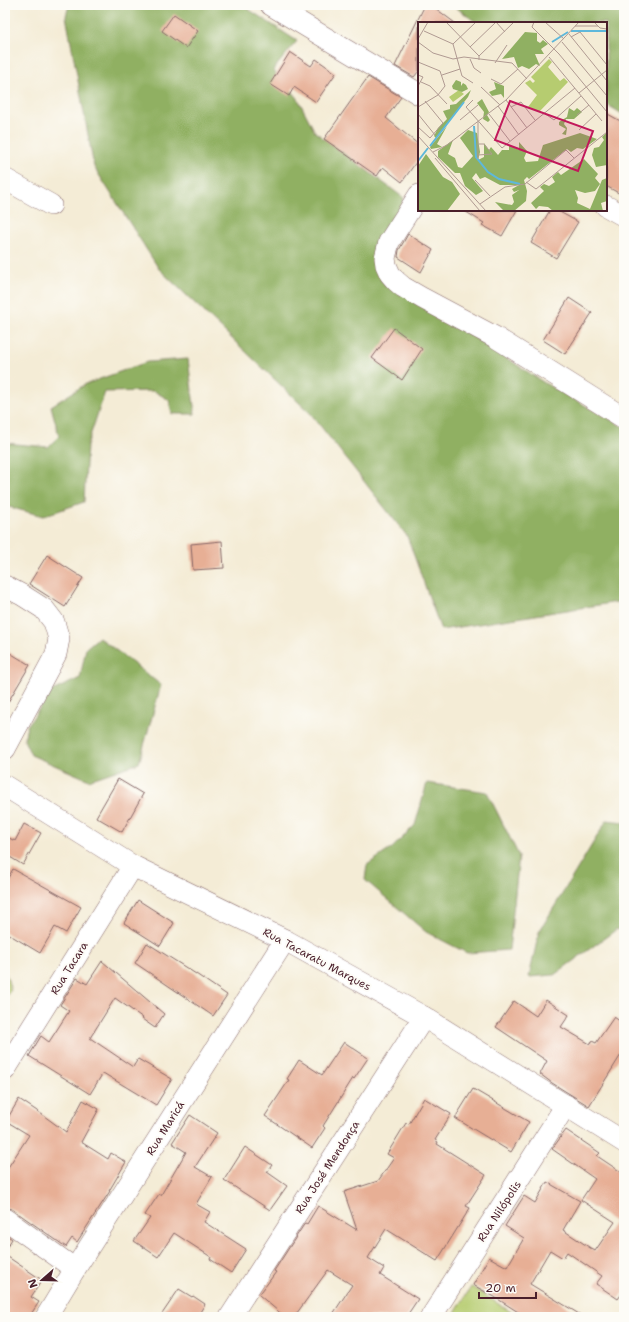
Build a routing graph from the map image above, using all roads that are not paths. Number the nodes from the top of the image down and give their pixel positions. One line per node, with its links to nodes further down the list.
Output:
1 (271, 5): 2 (street)
2 (418, 93)
3 (5, 179): 5 (street)
4 (418, 197): 8 (street)
5 (51, 206)
6 (607, 207): 7 (street)
7 (624, 216)
8 (624, 418)
9 (5, 586): 10 (street)
10 (5, 749)
11 (5, 786): 12 (street, Rua Tacaratu Marques)
12 (133, 866): 13 (street, Rua Tacaratu Marques); 15 (street, Rua Tacara)
13 (284, 940): 14 (street, Rua Tacaratu Marques); 19 (street, Rua Maricá)
14 (424, 1017): 16 (street, Rua Tacaratu Marques); 21 (street, Rua José Mendonça)
15 (5, 1070)
16 (566, 1105): 17 (street, Rua Tacaratu Marques); 22 (street, Rua Nilópolis)
17 (624, 1142)
18 (5, 1219): 19 (street)
19 (75, 1269): 20 (street, Rua Maricá)
20 (46, 1317)
21 (230, 1317)
22 (431, 1317)

